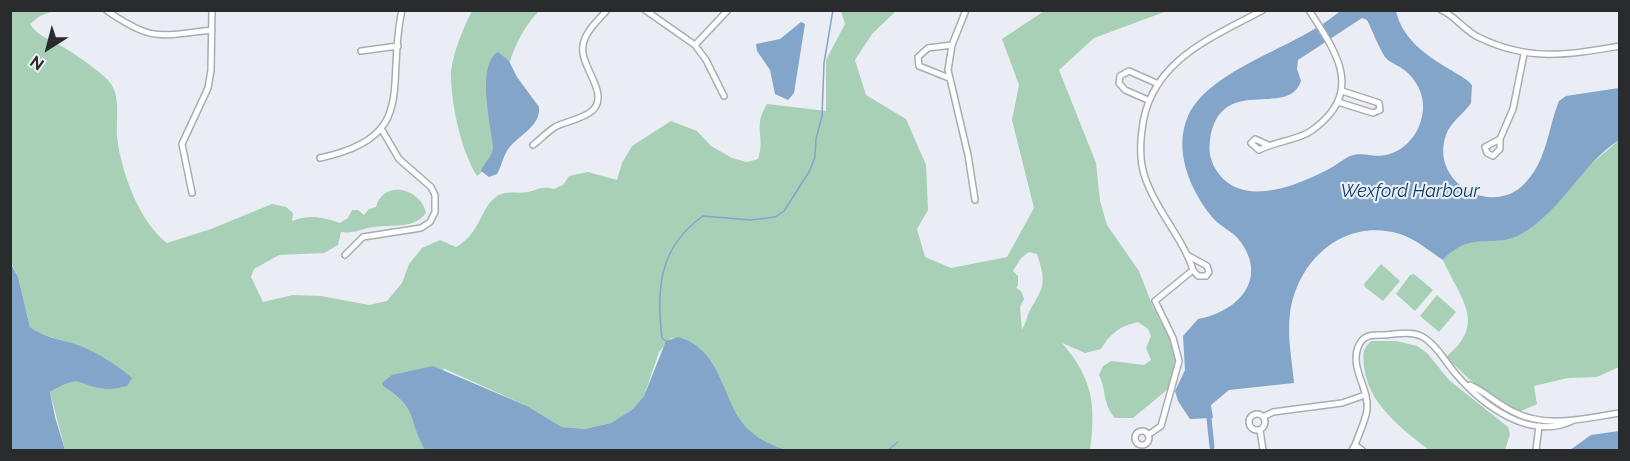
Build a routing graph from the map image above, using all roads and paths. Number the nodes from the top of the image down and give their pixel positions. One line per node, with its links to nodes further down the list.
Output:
1 (106, 10): 11 (street)
2 (212, 10): 11 (street)
3 (402, 10): 14 (street)
4 (607, 10): 26 (street)
5 (645, 10): 12 (street)
6 (728, 10): 12 (street)
7 (966, 10): 13 (street)
8 (1263, 10): 19 (street)
9 (1309, 10): 20 (street)
10 (1445, 11): 17 (street)
11 (212, 30): 29 (street)
12 (695, 45): 21 (street)
13 (952, 45): 18 (street); 18 (street)
14 (398, 46): 16 (street); 24 (street)
15 (1620, 46): 17 (street)
16 (361, 51)
17 (1524, 54): 25 (street)
18 (949, 78): 30 (street)
19 (1156, 83): 22 (street); 22 (street)
20 (1342, 91): 23 (street); 23 (street)
21 (723, 96)
22 (1148, 100): 32 (street)
23 (1338, 102): 27 (street)
24 (382, 130): 28 (street); 31 (street)
25 (1500, 139)
26 (534, 145)
27 (1268, 146)
28 (320, 158)
29 (192, 193)
30 (975, 200)
31 (345, 255)
32 (1187, 255): 33 (street); 33 (street)
33 (1193, 270): 39 (street)
34 (1365, 395): 36 (street); 37 (street); 40 (street)
35 (1620, 413): 37 (street)
36 (1263, 417): 38 (street); 38 (street)
37 (1539, 424): 43 (street)
38 (1260, 430): 41 (street)
39 (1148, 435)
40 (1354, 448): 42 (street)
41 (1263, 450)
42 (1362, 450)
43 (1536, 450)

